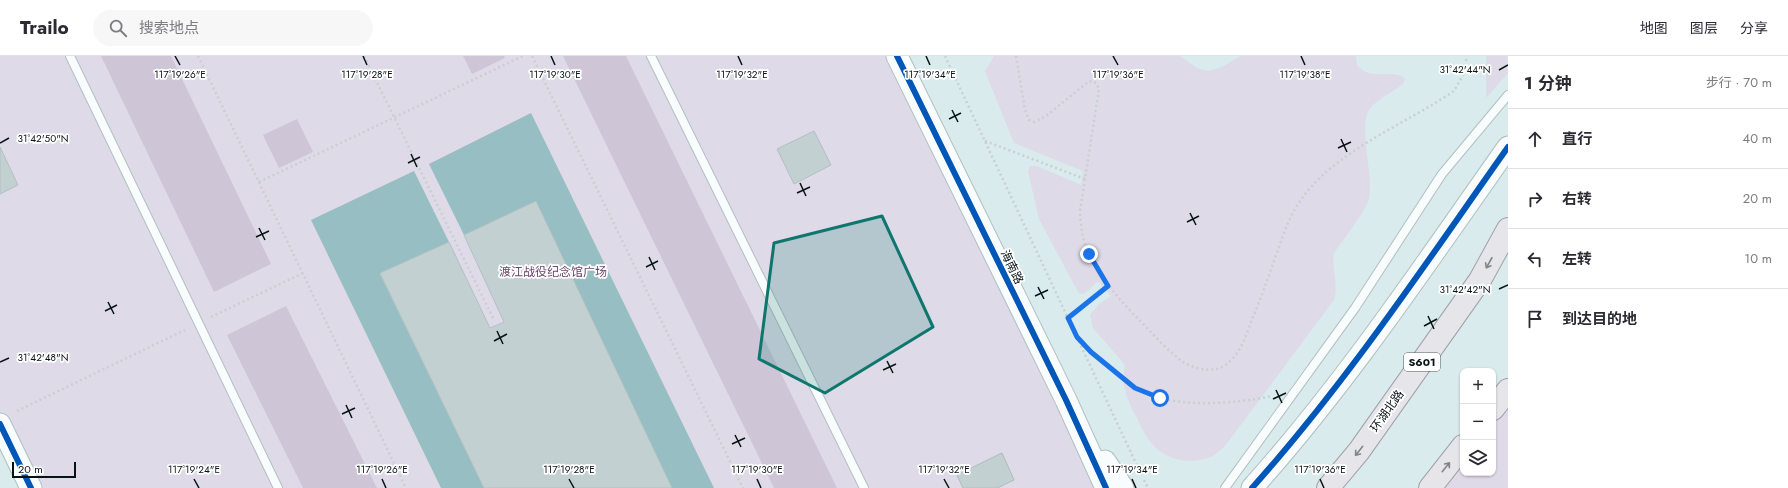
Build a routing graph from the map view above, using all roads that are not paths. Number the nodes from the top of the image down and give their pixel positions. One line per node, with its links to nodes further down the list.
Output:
1 (70, 56): 13 (lane)
2 (651, 56): 14 (lane)
3 (897, 56): 8 (street, 海南路)
4 (1508, 95): 17 (lane)
5 (1508, 147): 18 (street)
6 (1508, 229): 19 (main road, 环湖北路 / S601, one-way to 19)
7 (1508, 390): 9 (main road)
8 (1066, 400): 15 (street, 海南路); 16 (street)
9 (1496, 405)
10 (6, 419): 12 (street)
11 (1460, 450): 20 (main road, one-way to 11)
12 (31, 488)
13 (278, 488)
14 (864, 488)
15 (1106, 488)
16 (1123, 488)
17 (1225, 488)
18 (1252, 488)
19 (1328, 488)
20 (1430, 488)

